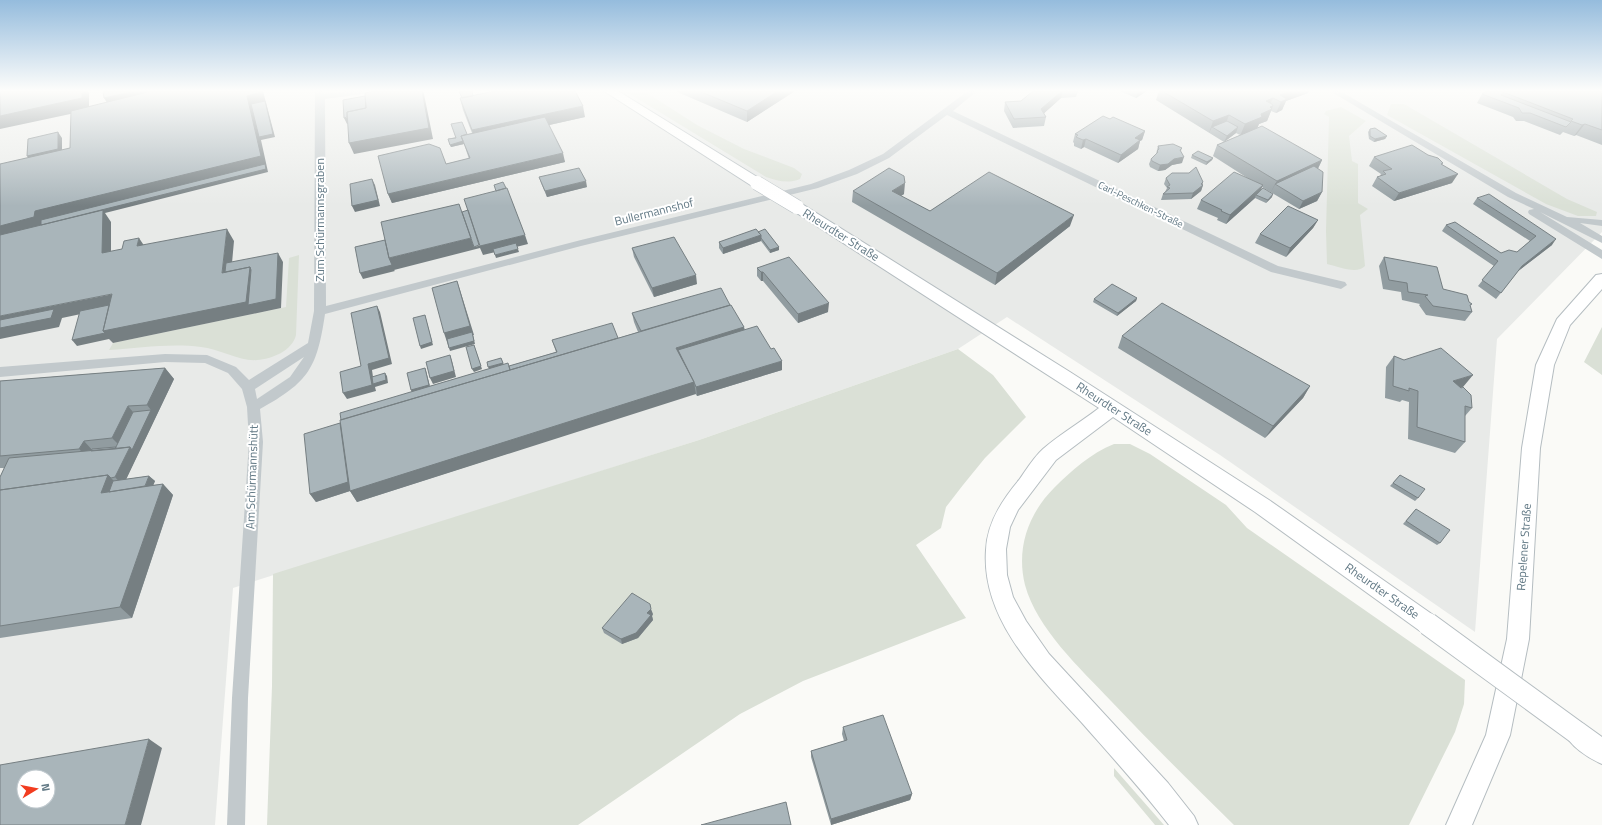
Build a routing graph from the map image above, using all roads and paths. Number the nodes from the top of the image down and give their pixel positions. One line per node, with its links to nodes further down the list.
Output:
1 (320, 130): 13 (street, Zum Schürmannsgraben)
2 (672, 130): 18 (main road, Rheurdter Straße, bridge)
3 (921, 130): 13 (street, Bullermannshof)
4 (985, 130): 12 (street, Carl-Peschken-Straße)
5 (1401, 130): 6 (street)
6 (1512, 194): 7 (street); 10 (street)
7 (1562, 218): 8 (street); 9 (street)
8 (1602, 223)
9 (1602, 240)
10 (1602, 255)
11 (1602, 278): 24 (main road, Repelener Straße)
12 (1341, 285)
13 (320, 311): 14 (street, Zum Schürmannsgraben)
14 (315, 344): 16 (street); 17 (street, Zum Schürmannsgraben)
15 (0, 372): 16 (street, Am Schürmannshütt)
16 (248, 388): 17 (street, Am Schürmannshütt)
17 (253, 407): 21 (street, Am Schürmannshütt)
18 (1112, 408): 19 (main road, Rheurdter Straße, bridge); 20 (main road)
19 (1602, 752)
20 (1159, 792): 22 (main road); 23 (main road)
21 (236, 825)
22 (1185, 825)
23 (1196, 825)
24 (1459, 825)

